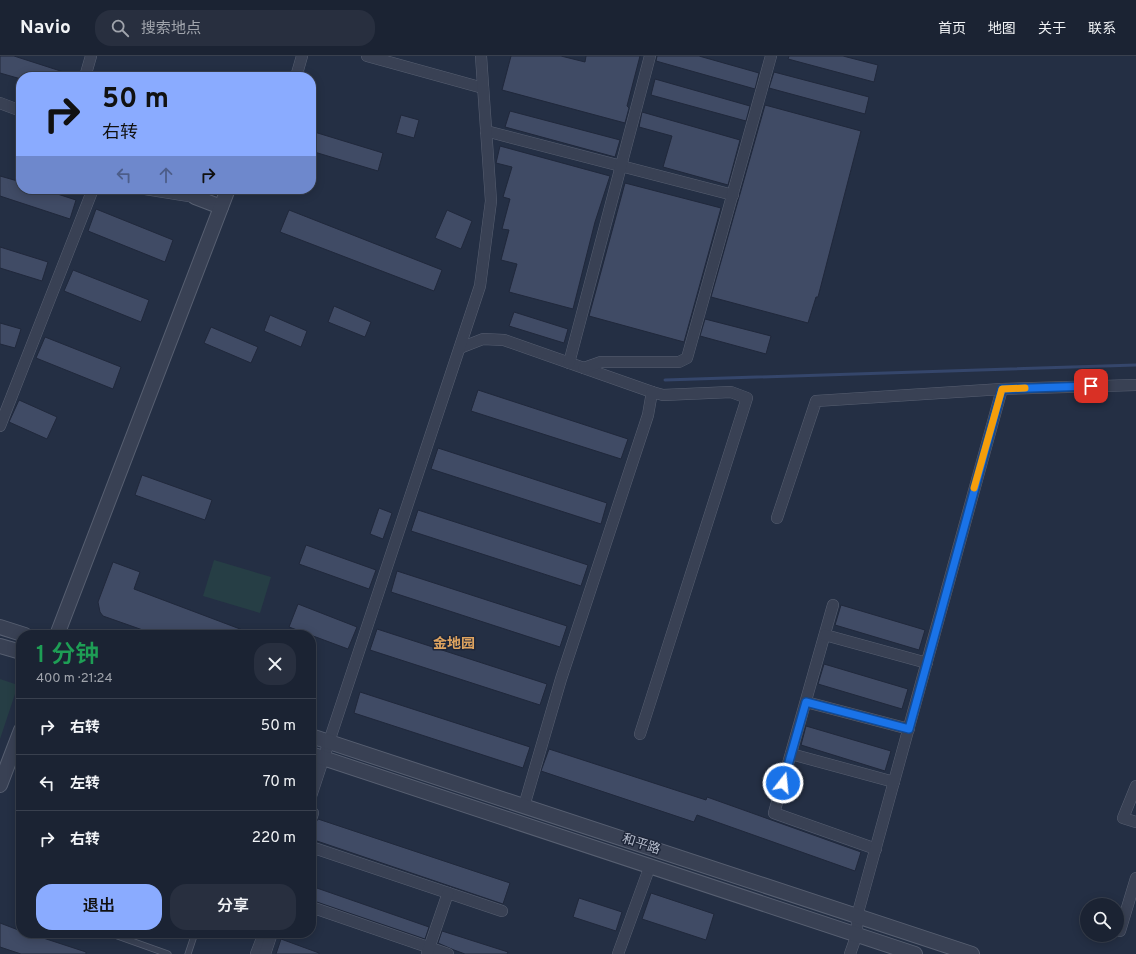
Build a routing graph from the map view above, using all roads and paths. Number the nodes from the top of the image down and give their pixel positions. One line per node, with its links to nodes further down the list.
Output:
1 (91, 56): 7 (street)
2 (302, 56): 8 (street)
3 (367, 56): 9 (street)
4 (481, 56): 9 (street)
5 (650, 56): 13 (street)
6 (771, 56): 17 (street)
7 (86, 72)
8 (297, 72)
9 (483, 88): 12 (street)
10 (0, 103): 11 (street)
11 (16, 109)
12 (486, 131): 13 (street); 19 (street)
13 (621, 166): 17 (street); 20 (street)
14 (91, 194): 25 (street)
15 (184, 194): 18 (street)
16 (226, 194): 18 (street)
17 (733, 194): 21 (street)
18 (221, 207): 29 (street)
19 (460, 348): 20 (street); 39 (street)
20 (569, 363): 21 (street)
21 (584, 368): 24 (street)
22 (1136, 385): 23 (street)
23 (1002, 389): 26 (street); 34 (street)
24 (652, 392): 37 (street); 46 (street)
25 (0, 426)
26 (777, 518)
27 (833, 605): 31 (street)
28 (0, 627): 30 (street)
29 (59, 630)
30 (16, 632)
31 (825, 635): 34 (street); 35 (street)
32 (0, 646): 33 (street)
33 (16, 651)
34 (927, 663): 36 (street)
35 (806, 702): 36 (street); 41 (street)
36 (909, 729): 43 (street)
37 (640, 734)
38 (316, 738): 39 (street, 和平路)
39 (330, 742): 42 (street); 46 (street, 和平路)
40 (16, 743): 44 (street)
41 (791, 754): 43 (street); 49 (street)
42 (317, 757): 50 (street, 和平路)
43 (894, 782): 49 (street)
44 (0, 785)
45 (1136, 786): 47 (street)
46 (524, 806): 56 (street, 和平路)
47 (1136, 822)
48 (316, 849): 52 (street)
49 (876, 849): 56 (street)
50 (650, 866): 58 (street, 和平路); 69 (street)
51 (1136, 878): 53 (street)
52 (448, 893): 55 (street); 63 (street)
53 (1134, 893): 57 (street)
54 (316, 909): 63 (street)
55 (502, 911)
56 (857, 916): 58 (street); 72 (street, 和平路)
57 (1124, 920)
58 (857, 934): 70 (street); 71 (street, 和平路)
59 (123, 938): 64 (lane)
60 (193, 938): 65 (lane)
61 (262, 938): 66 (street)
62 (270, 938): 67 (street)
63 (428, 951): 68 (street)
64 (168, 954)
65 (188, 954)
66 (256, 954)
67 (265, 954)
68 (448, 954)
69 (618, 954)
70 (850, 954)
71 (915, 954)
72 (972, 954)

